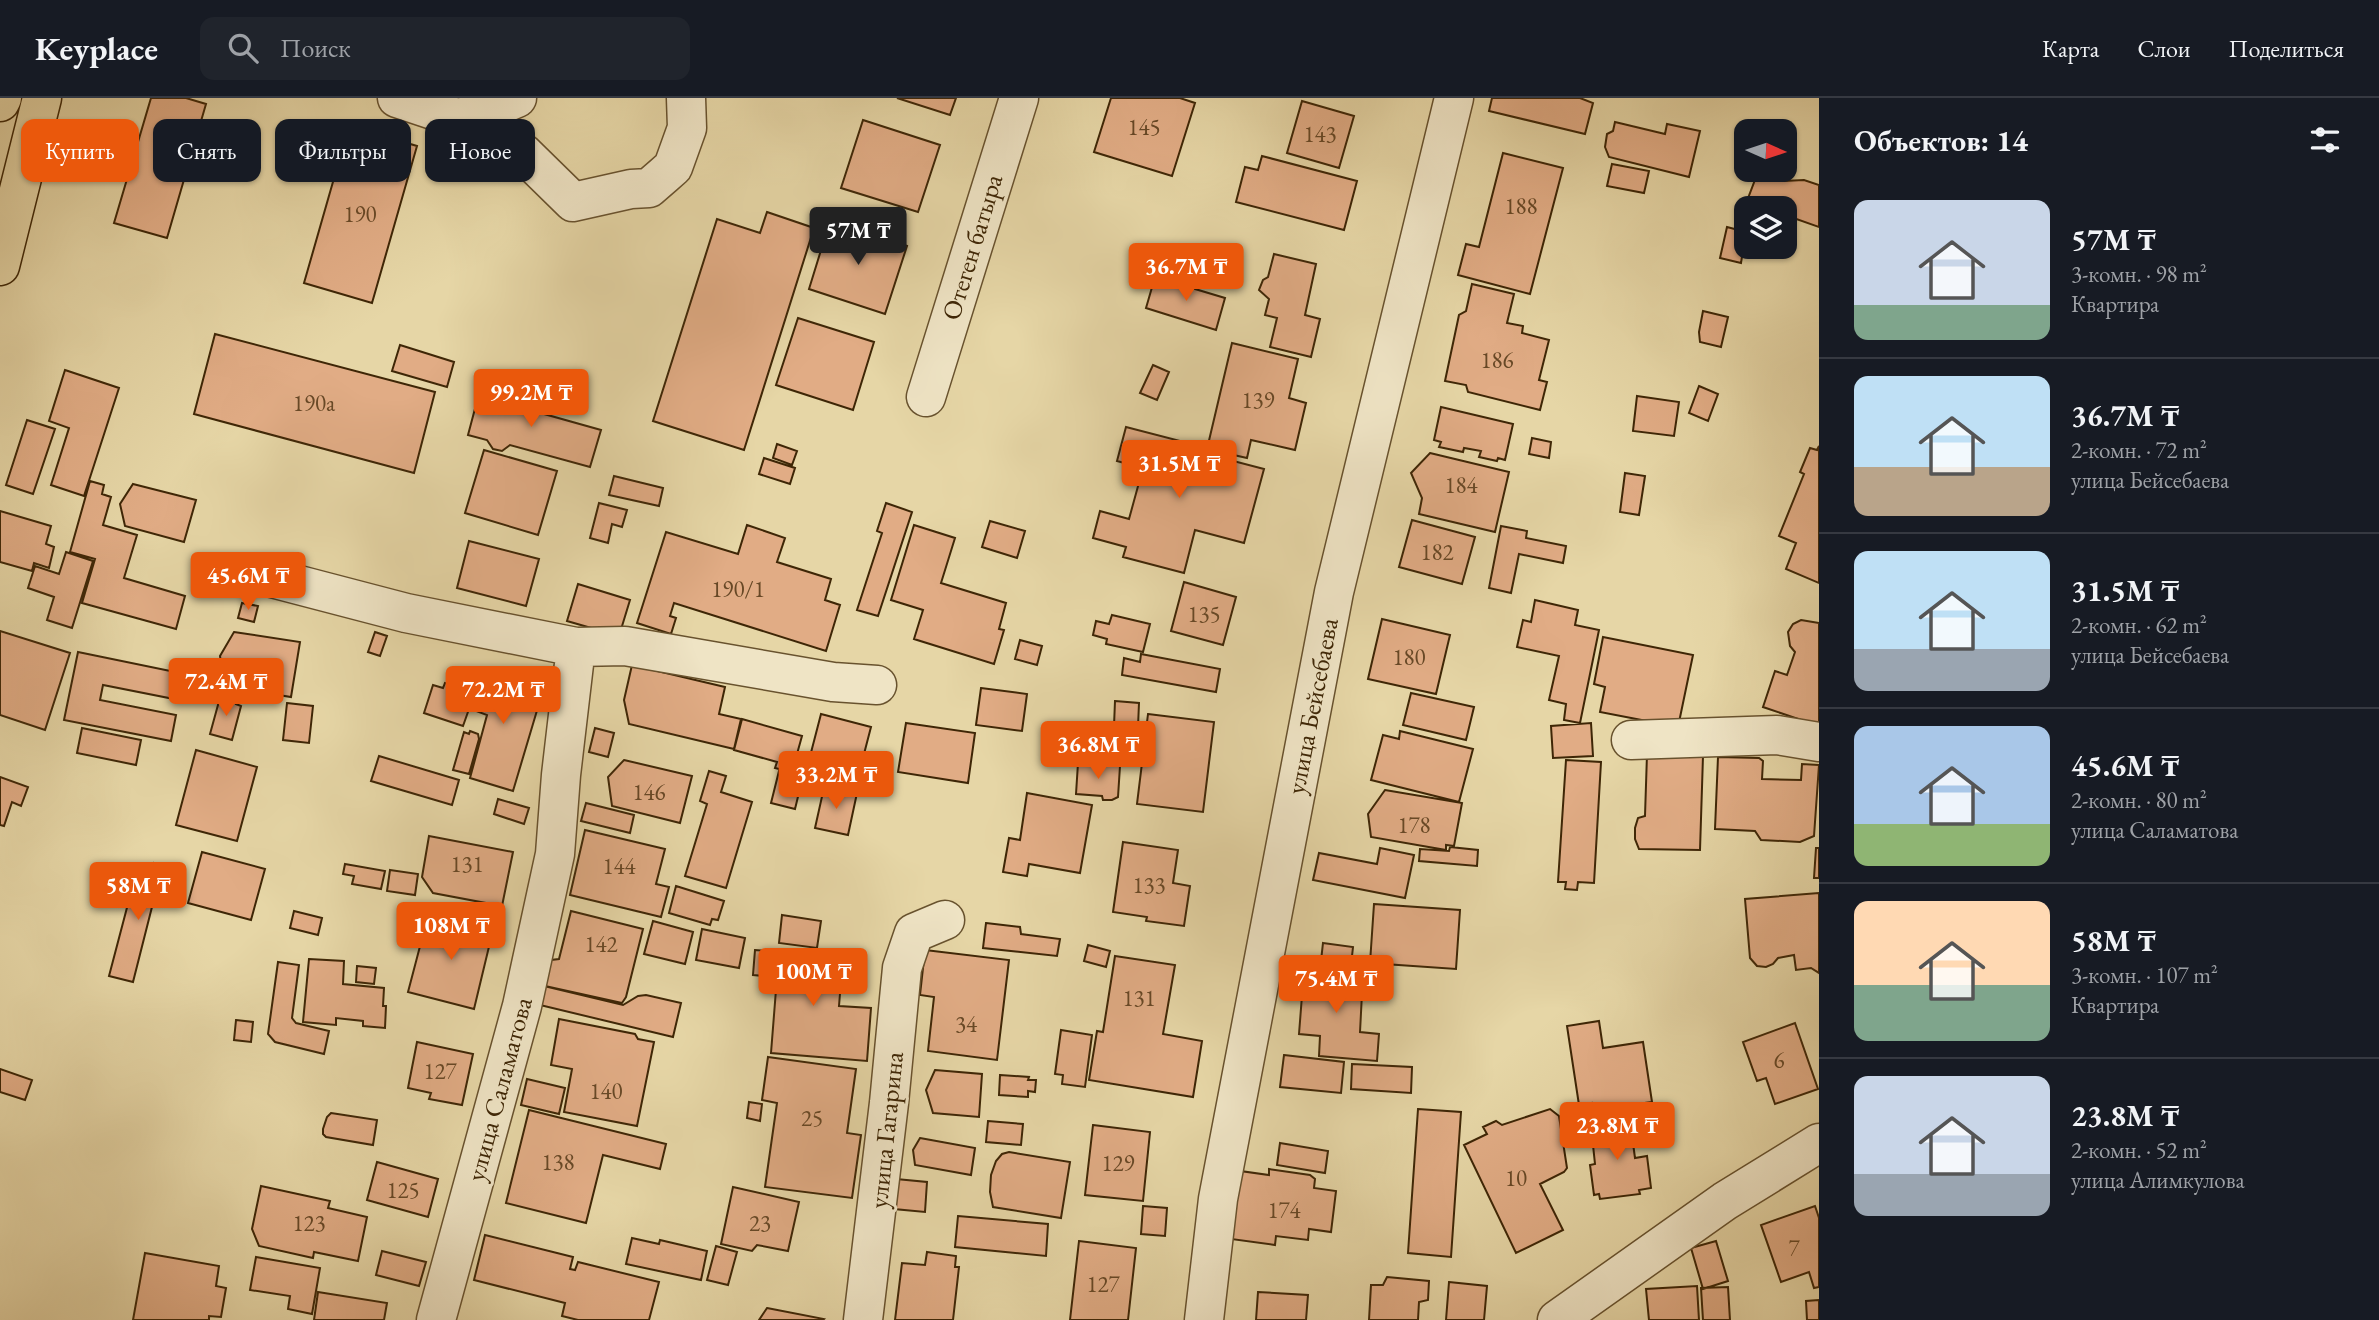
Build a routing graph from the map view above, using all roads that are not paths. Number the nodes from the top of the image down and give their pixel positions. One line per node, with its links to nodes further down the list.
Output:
1 (42, 98): 8 (main road)
2 (397, 98): 7 (street)
3 (517, 98): 7 (street)
4 (686, 98): 7 (street)
5 (1019, 98): 9 (street, Отеген батыра)
6 (1454, 98): 19 (street, улица Бейсебаева)
7 (457, 118)
8 (0, 265)
9 (926, 397)
10 (253, 573): 11 (street)
11 (576, 648): 12 (street); 17 (street, улица Саламатова)
12 (877, 685)
13 (1632, 740): 14 (street)
14 (1819, 742)
15 (945, 920): 18 (street, улица Гагарина)
16 (1819, 1143): 20 (street)
17 (436, 1320)
18 (863, 1320)
19 (1204, 1320)
20 (1557, 1320)

